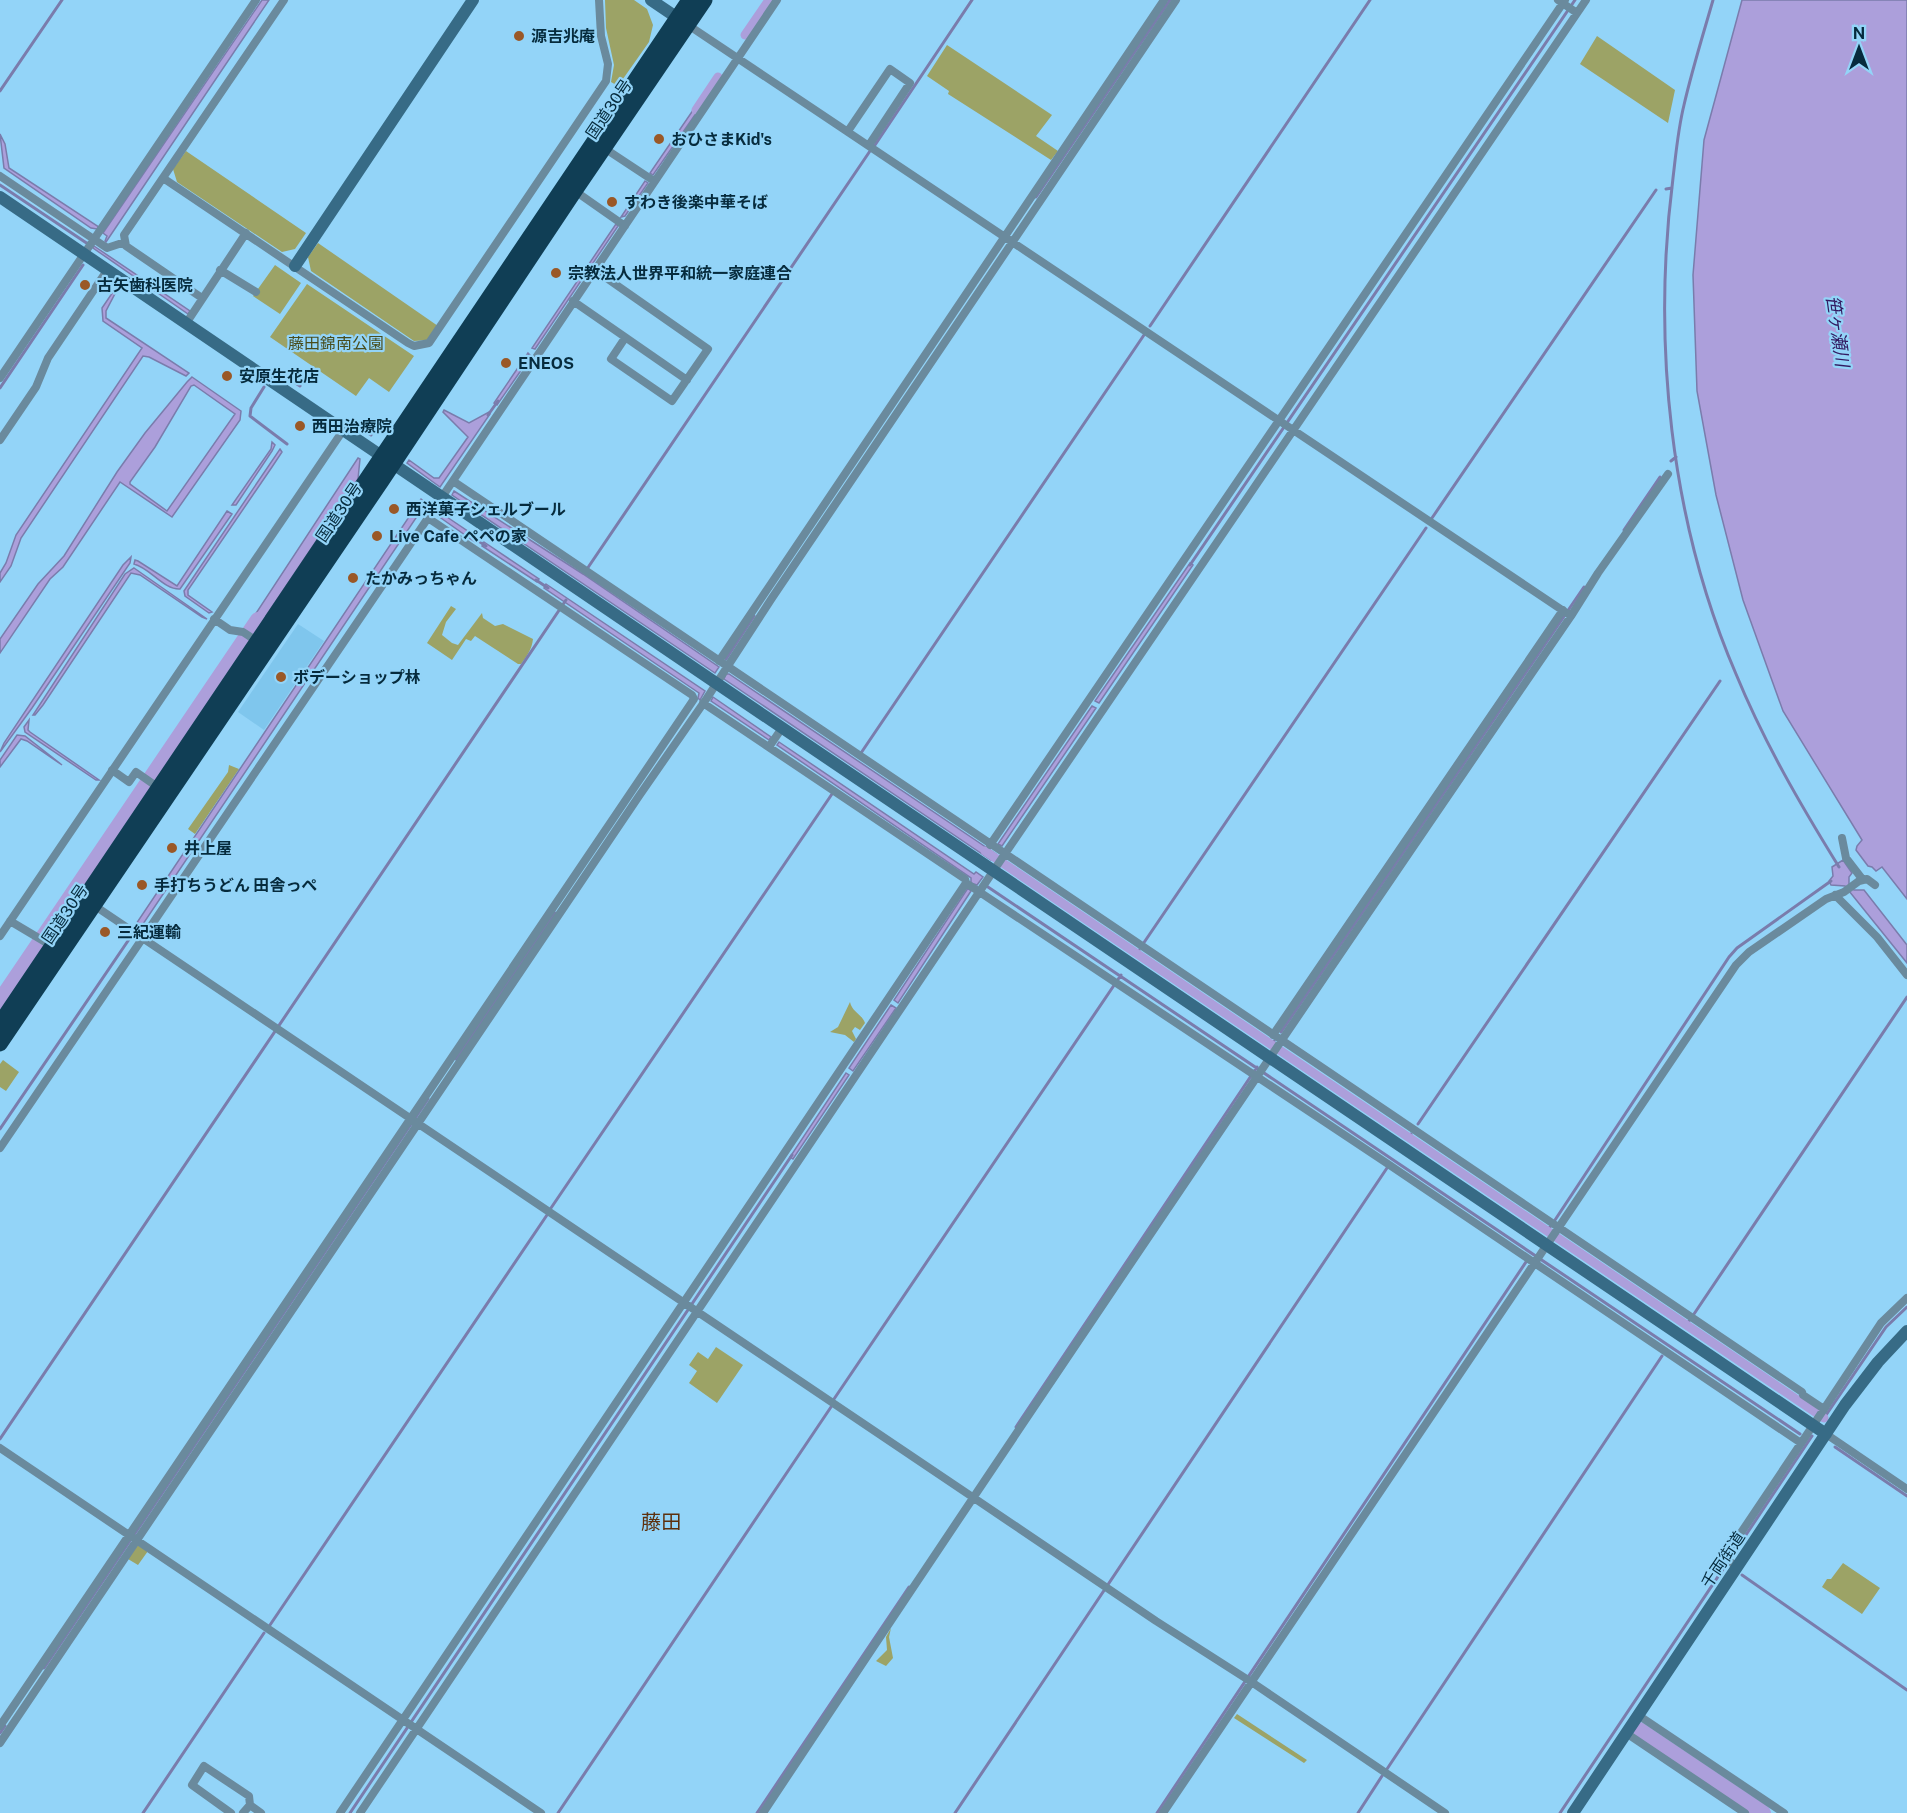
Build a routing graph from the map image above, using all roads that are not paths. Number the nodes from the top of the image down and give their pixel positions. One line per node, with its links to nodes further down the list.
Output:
1 (256, 0): 27 (street)
2 (284, 0): 19 (street)
3 (473, 0): 28 (street)
4 (599, 0): 28 (street)
5 (651, 0): 13 (street)
6 (689, 0): 13 (highway, 国道30号)
7 (705, 0): 13 (highway, 国道30号)
8 (777, 0): 14 (street)
9 (1164, 0): 25 (street)
10 (1176, 0): 25 (street)
11 (1586, 0): 12 (street)
12 (1567, 6): 39 (street); 39 (street)
13 (682, 21): 14 (street); 17 (highway, 国道30号); 42 (highway, 国道30号)
14 (738, 57): 15 (street); 20 (street)
15 (848, 131): 16 (street); 16 (street)
16 (869, 145): 25 (street)
17 (604, 148): 20 (street); 21 (highway, 国道30号)
18 (0, 176): 27 (street)
19 (164, 178): 24 (street); 26 (street)
20 (651, 179): 23 (street)
21 (575, 191): 23 (street); 42 (highway, 国道30号)
22 (0, 196): 27 (street)
23 (625, 226): 31 (street)
24 (246, 233): 28 (street); 30 (street)
25 (1009, 239): 39 (street); 48 (street)
26 (125, 242): 27 (street); 33 (street)
27 (89, 246): 29 (street); 37 (street)
28 (295, 266)
29 (108, 269): 35 (street); 41 (street)
30 (220, 270): 32 (street); 33 (street)
31 (595, 270): 34 (street); 38 (street)
32 (256, 292)
33 (202, 298): 35 (street)
34 (573, 301): 36 (street); 44 (street)
35 (190, 317): 40 (street)
36 (625, 338): 38 (street); 38 (street)
37 (0, 378)
38 (687, 380)
39 (1286, 425): 47 (street); 47 (street); 49 (street)
40 (344, 429): 42 (street); 50 (street)
41 (0, 440)
42 (388, 459): 45 (street); 51 (highway, 国道30号); 63 (highway, 国道30号)
43 (1668, 474): 49 (street)
44 (453, 481): 45 (street); 52 (street)
45 (442, 497): 46 (street); 53 (street)
46 (428, 518): 53 (street); 65 (street)
47 (1193, 561): 54 (street); 54 (street)
48 (768, 595): 52 (street); 53 (street)
49 (1567, 613): 71 (street)
50 (214, 619): 51 (street); 56 (street)
51 (255, 640): 57 (highway, 国道30号)
52 (719, 661): 53 (street)
53 (709, 691): 55 (street); 55 (street); 59 (street); 72 (street)
54 (1095, 705): 59 (street); 59 (street)
55 (775, 739): 59 (street); 59 (street)
56 (112, 770): 57 (street); 64 (street)
57 (156, 786): 63 (highway, 国道30号)
58 (1842, 838): 60 (street)
59 (988, 870): 71 (street); 71 (street); 71 (street); 76 (street); 76 (street)
60 (1863, 880): 61 (street); 62 (street)
61 (1875, 885)
62 (1840, 893): 68 (street); 74 (street)
63 (89, 901): 65 (street); 67 (highway, 国道30号); 70 (highway, 国道30号)
64 (10, 921): 66 (street); 67 (street)
65 (137, 933): 72 (street); 73 (street)
66 (0, 936)
67 (50, 944): 69 (highway, 国道30号)
68 (1907, 975)
69 (0, 1023)
70 (0, 1044)
71 (1266, 1059): 74 (street); 74 (street); 74 (street); 83 (street)
72 (414, 1121): 76 (street); 84 (street)
73 (0, 1148)
74 (1542, 1248): 78 (street); 78 (street); 80 (street); 86 (street)
75 (1907, 1298): 78 (street)
76 (691, 1307): 83 (street); 88 (street); 88 (street)
77 (1907, 1331): 79 (street, 千両街道)
78 (1819, 1416): 79 (street); 80 (street)
79 (1826, 1434): 82 (street); 85 (street, 千両街道)
80 (1801, 1443): 85 (street)
81 (0, 1448): 84 (street)
82 (1907, 1489)
83 (971, 1496): 86 (street); 99 (street)
84 (133, 1538): 88 (street); 89 (street); 91 (street)
85 (1731, 1563): 87 (street, 千両街道)
86 (1249, 1680): 100 (street); 101 (street)
87 (1638, 1715): 90 (street, 千両街道); 104 (street)
88 (411, 1724): 93 (street); 97 (street); 98 (street)
89 (0, 1726)
90 (1626, 1733): 102 (street, 千両街道); 103 (street)
91 (0, 1743)
92 (250, 1805): 94 (street); 95 (street); 96 (street)
93 (342, 1812)
94 (231, 1813)
95 (243, 1813)
96 (261, 1813)
97 (360, 1813)
98 (541, 1813)
99 (763, 1813)
100 (1163, 1813)
101 (1445, 1813)
102 (1573, 1813)
103 (1744, 1813)
104 (1784, 1813)

